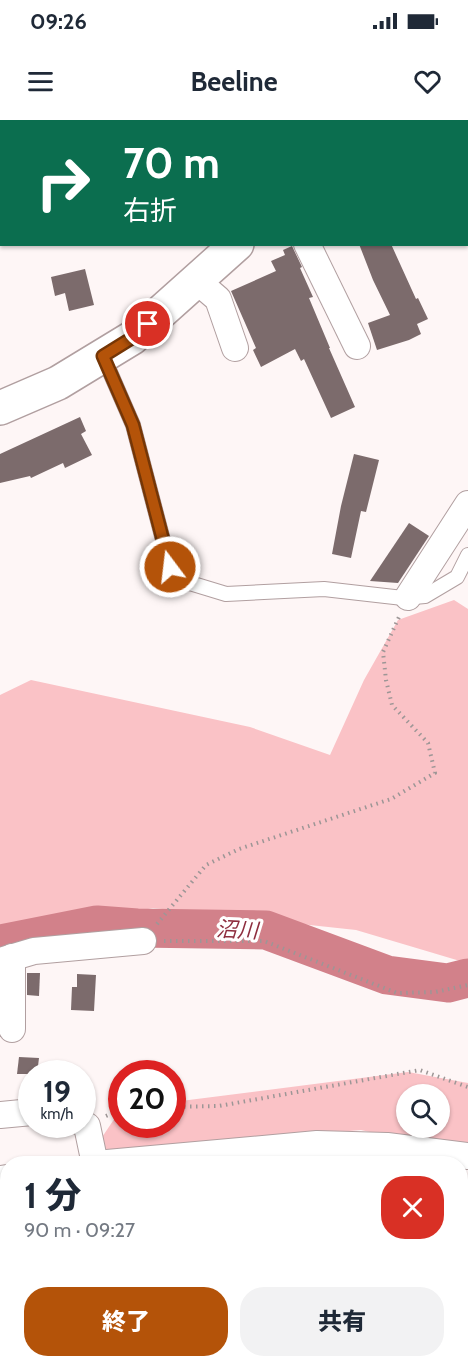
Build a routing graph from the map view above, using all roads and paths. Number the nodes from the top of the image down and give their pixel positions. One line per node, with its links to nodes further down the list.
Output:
1 (235, 246): 3 (street)
2 (308, 246): 4 (street)
3 (197, 281): 5 (street); 6 (street)
4 (357, 346)
5 (235, 348)
6 (103, 356): 7 (street); 11 (lane)
7 (0, 408)
8 (468, 504): 11 (street)
9 (468, 555): 10 (lane)
10 (463, 578): 11 (lane)
11 (408, 597): 12 (path)
12 (150, 932): 13 (street); 14 (path)
13 (6, 959): 15 (street)
14 (468, 985)
15 (12, 1029)
16 (468, 1088): 17 (path)
17 (186, 1107)
18 (18, 1113): 19 (street)
19 (0, 1115)
20 (90, 1138): 21 (street)
21 (93, 1156)
22 (237, 1156): 23 (street)
23 (468, 1156)

